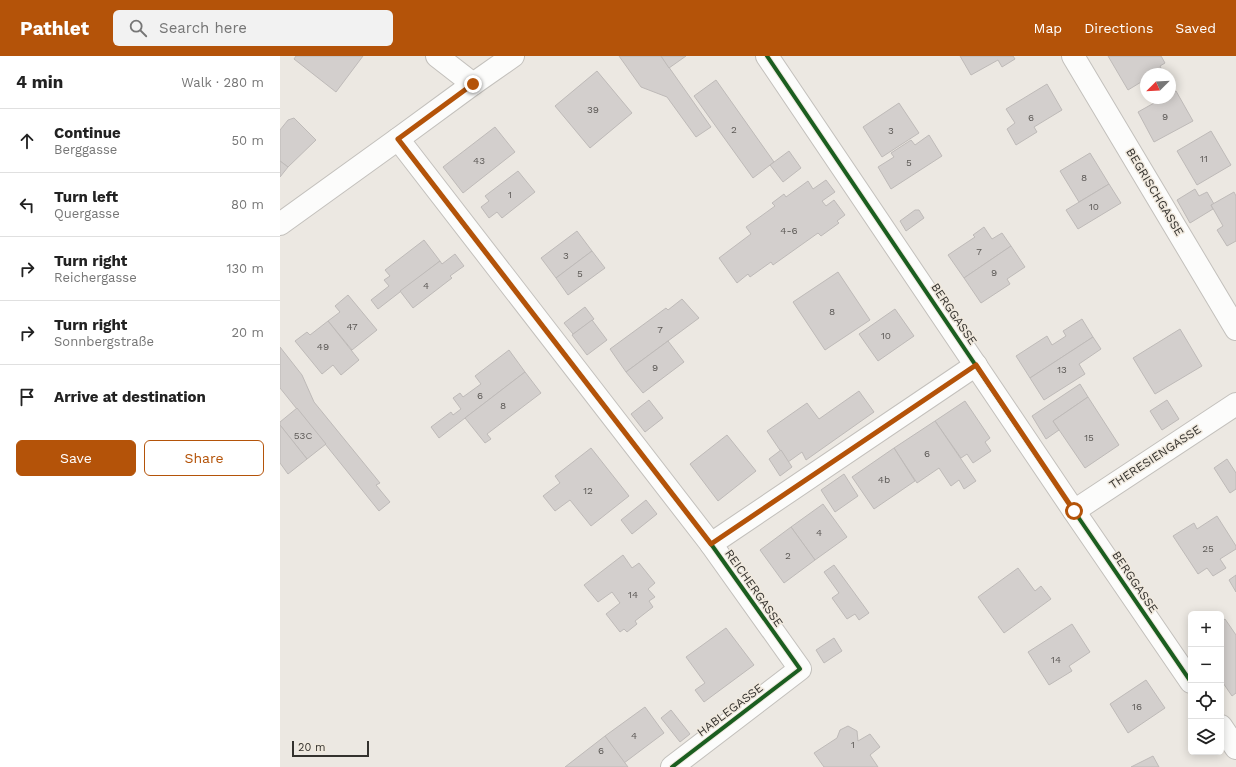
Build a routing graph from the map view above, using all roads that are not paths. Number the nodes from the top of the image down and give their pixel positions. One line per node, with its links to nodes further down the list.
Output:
1 (437, 56): 5 (street)
2 (513, 56): 5 (street)
3 (767, 56): 9 (street, BERGGASSE)
4 (1073, 56): 8 (street, BEGRISCHGASSE)
5 (473, 84): 6 (street)
6 (398, 139): 7 (street); 12 (street, REICHERGASSE)
7 (280, 224)
8 (1236, 329)
9 (976, 365): 11 (street, BERGGASSE); 12 (street)
10 (1236, 404): 11 (street, THERESIENGASSE)
11 (1074, 511): 14 (street, BERGGASSE)
12 (711, 544): 13 (street, REICHERGASSE)
13 (800, 669): 17 (street, HABLEGASSE)
14 (1188, 678)
15 (1224, 730): 16 (street)
16 (1236, 748)
17 (672, 767)

